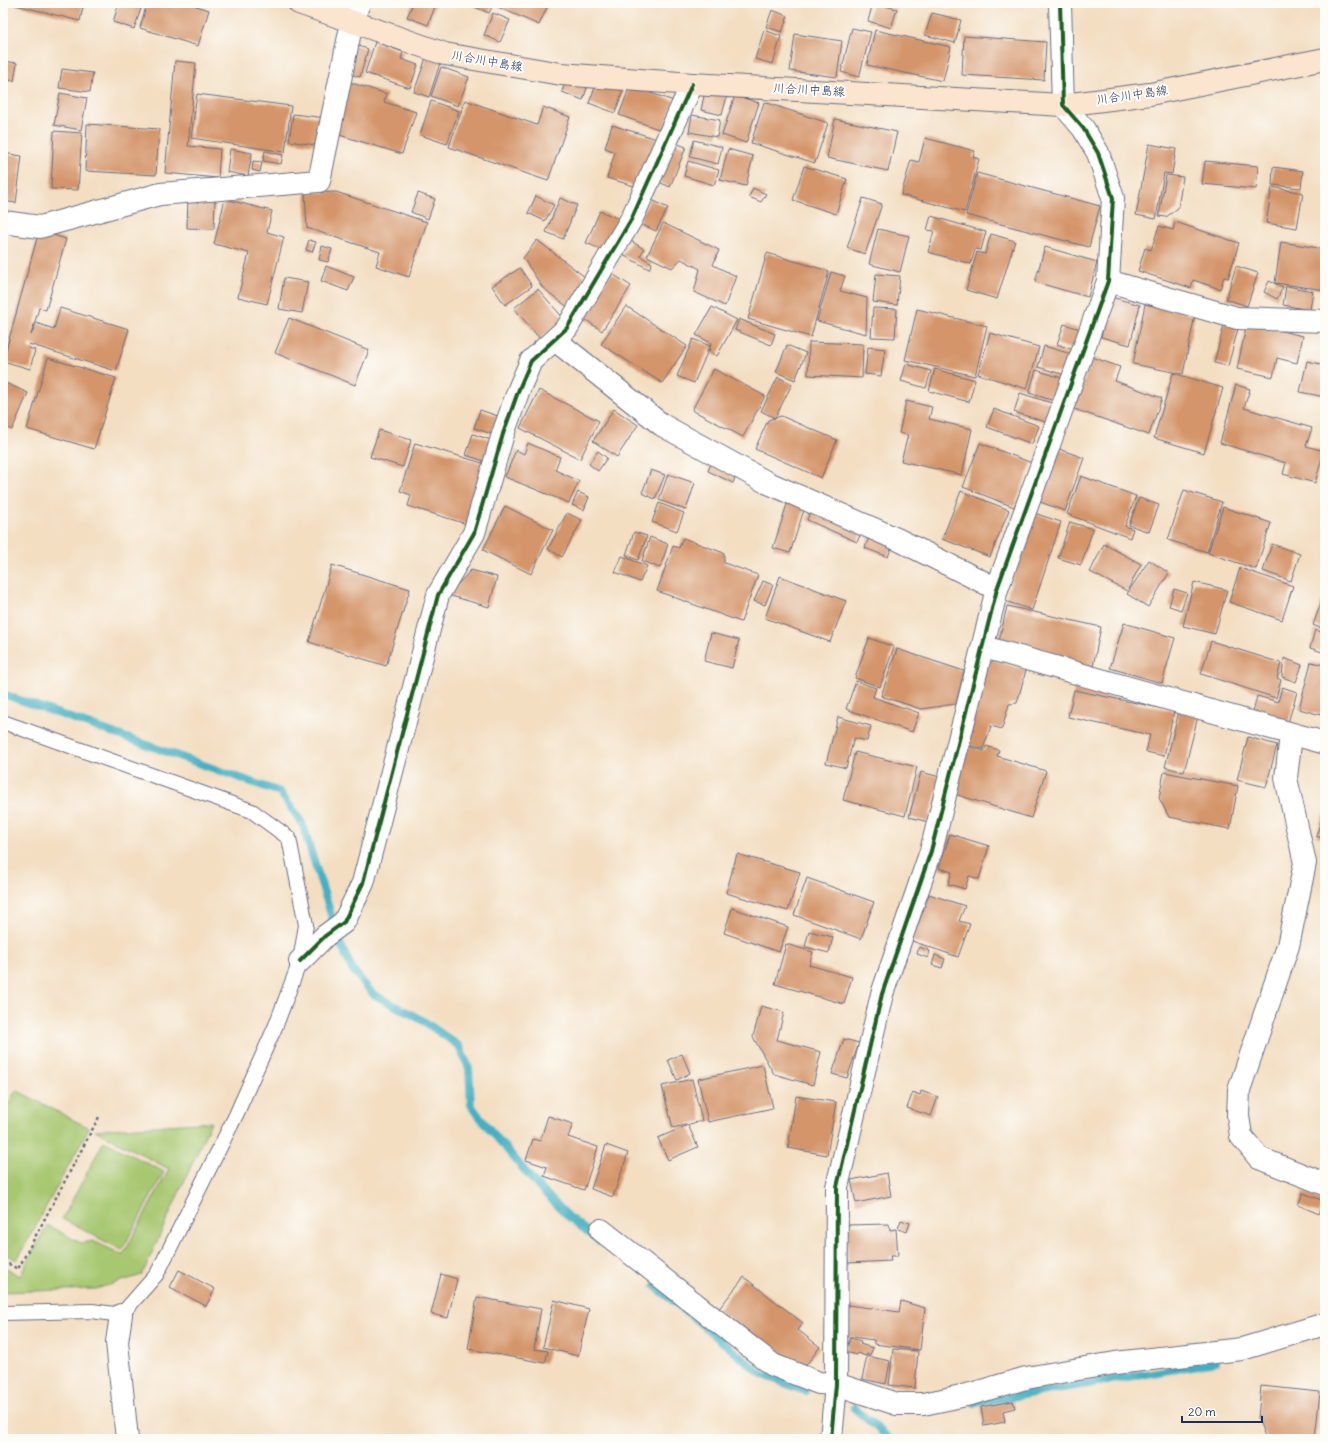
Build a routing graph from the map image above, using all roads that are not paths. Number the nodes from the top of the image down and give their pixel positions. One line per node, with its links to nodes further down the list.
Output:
1 (300, 3): 3 (main road, 川合川中島線)
2 (1060, 3): 6 (street)
3 (355, 12): 5 (main road, 川合川中島線); 7 (street)
4 (1325, 59): 6 (main road, 川合川中島線)
5 (692, 84): 6 (main road, 川合川中島線); 10 (street)
6 (1063, 105): 8 (street)
7 (3, 222)
8 (1108, 280): 9 (street); 11 (street)
9 (1325, 321)
10 (555, 340): 11 (street); 16 (street)
11 (997, 590): 12 (street)
12 (984, 647): 14 (street); 22 (street)
13 (3, 722): 16 (lane)
14 (1291, 734): 15 (street); 17 (street)
15 (1325, 743)
16 (300, 961): 20 (lane)
17 (1325, 1184)
18 (601, 1230): 22 (street)
19 (3, 1313): 20 (lane)
20 (121, 1315): 23 (street)
21 (1325, 1324): 22 (street)
22 (836, 1384): 24 (street)
23 (127, 1439)
24 (831, 1439)

